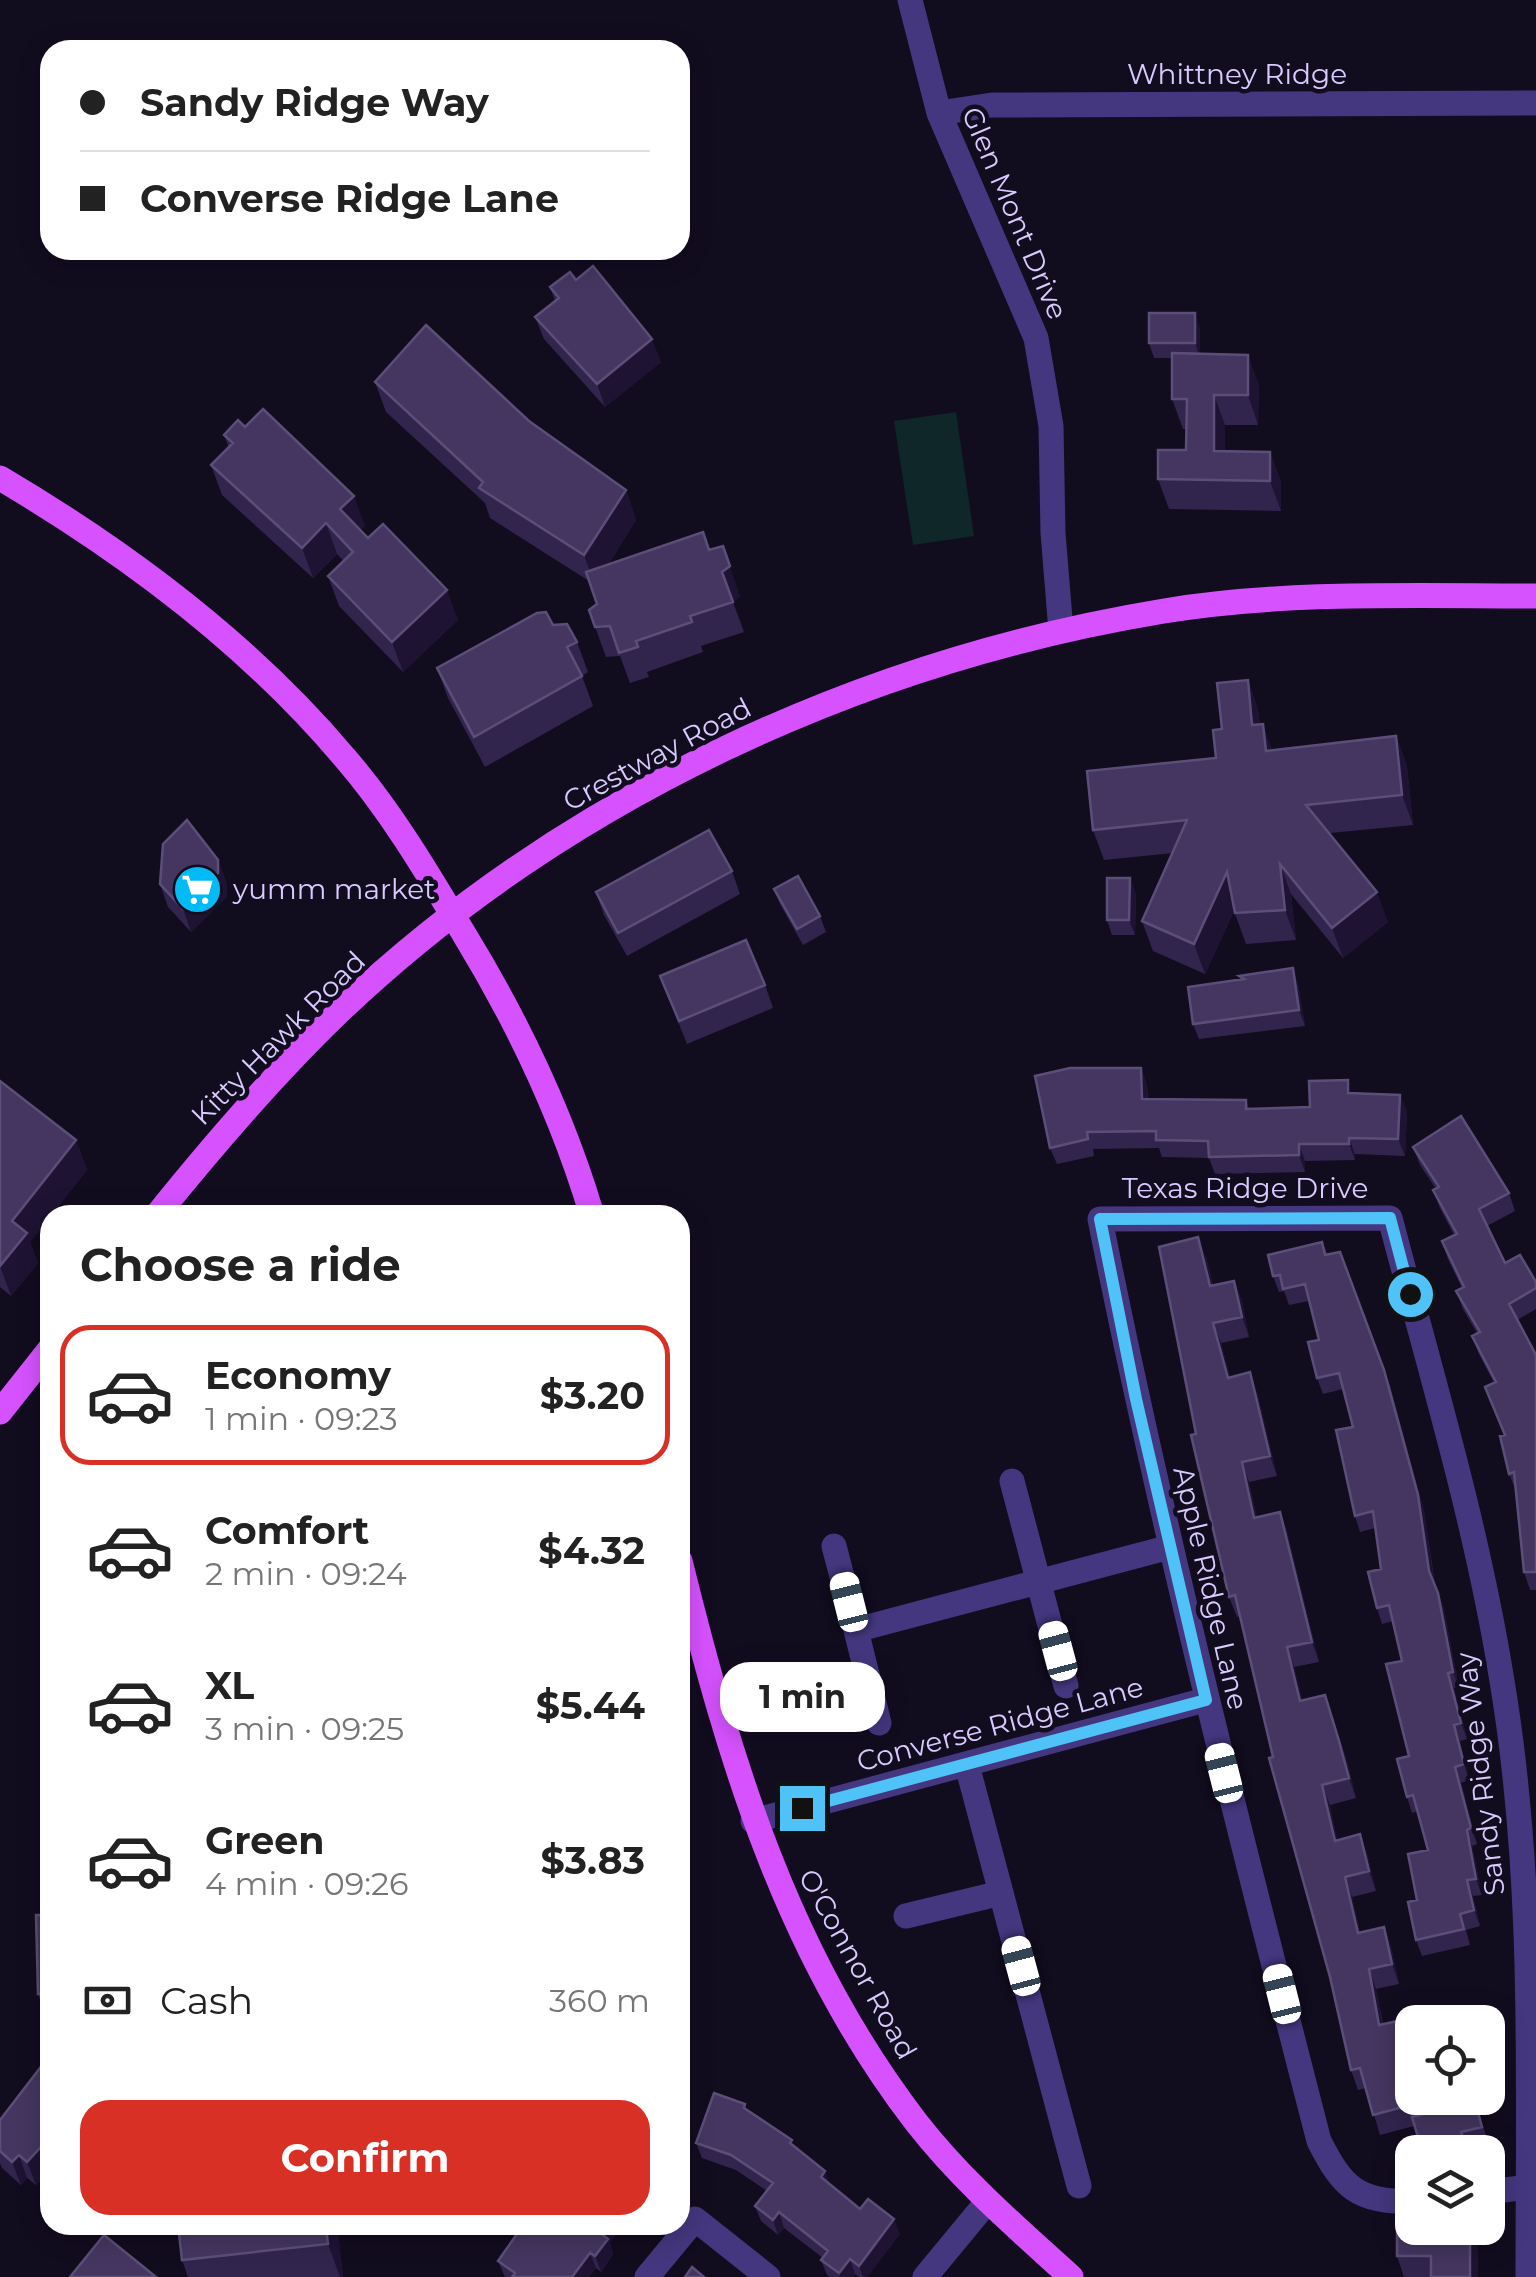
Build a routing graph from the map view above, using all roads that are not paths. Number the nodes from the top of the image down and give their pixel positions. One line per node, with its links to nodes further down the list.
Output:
1 (910, 0): 3 (street, Glen Mont Drive)
2 (1536, 103): 3 (street, Whittney Ridge)
3 (939, 113): 6 (street, Glen Mont Drive)
4 (0, 478): 7 (main road)
5 (1536, 596): 6 (main road, Crestway Road)
6 (1061, 631): 7 (main road, Crestway Road)
7 (454, 917): 8 (main road, Kitty Hawk Road); 9 (main road)
8 (166, 1205)
9 (589, 1205)
10 (1390, 1218): 11 (street, Texas Ridge Drive); 28 (street, Sandy Ridge Way)
11 (1100, 1219): 16 (street, Apple Ridge Lane)
12 (40, 1362): 13 (main road)
13 (0, 1412)
14 (1012, 1481): 17 (street)
15 (834, 1546): 19 (street)
16 (1170, 1547): 17 (street); 21 (street, Apple Ridge Lane)
17 (1040, 1582): 19 (street); 20 (street)
18 (690, 1602): 24 (main road, O'Connor Road)
19 (856, 1630): 22 (street)
20 (1066, 1686)
21 (1206, 1700): 23 (street, Converse Ridge Lane); 30 (street, Apple Ridge Lane)
22 (879, 1723)
23 (967, 1765): 24 (street, Converse Ridge Lane); 25 (street)
24 (752, 1822): 31 (main road, O'Connor Road)
25 (1001, 1893): 26 (street); 27 (street)
26 (906, 1916)
27 (1079, 2186)
28 (1528, 2187): 29 (street); 38 (street, Sandy Ridge Way)
29 (1505, 2190)
30 (1395, 2200)
31 (987, 2202): 36 (street); 37 (main road, O'Connor Road)
32 (690, 2224): 35 (street)
33 (681, 2235): 34 (street)
34 (648, 2277)
35 (768, 2277)
36 (926, 2277)
37 (1071, 2277)
38 (1528, 2277)

